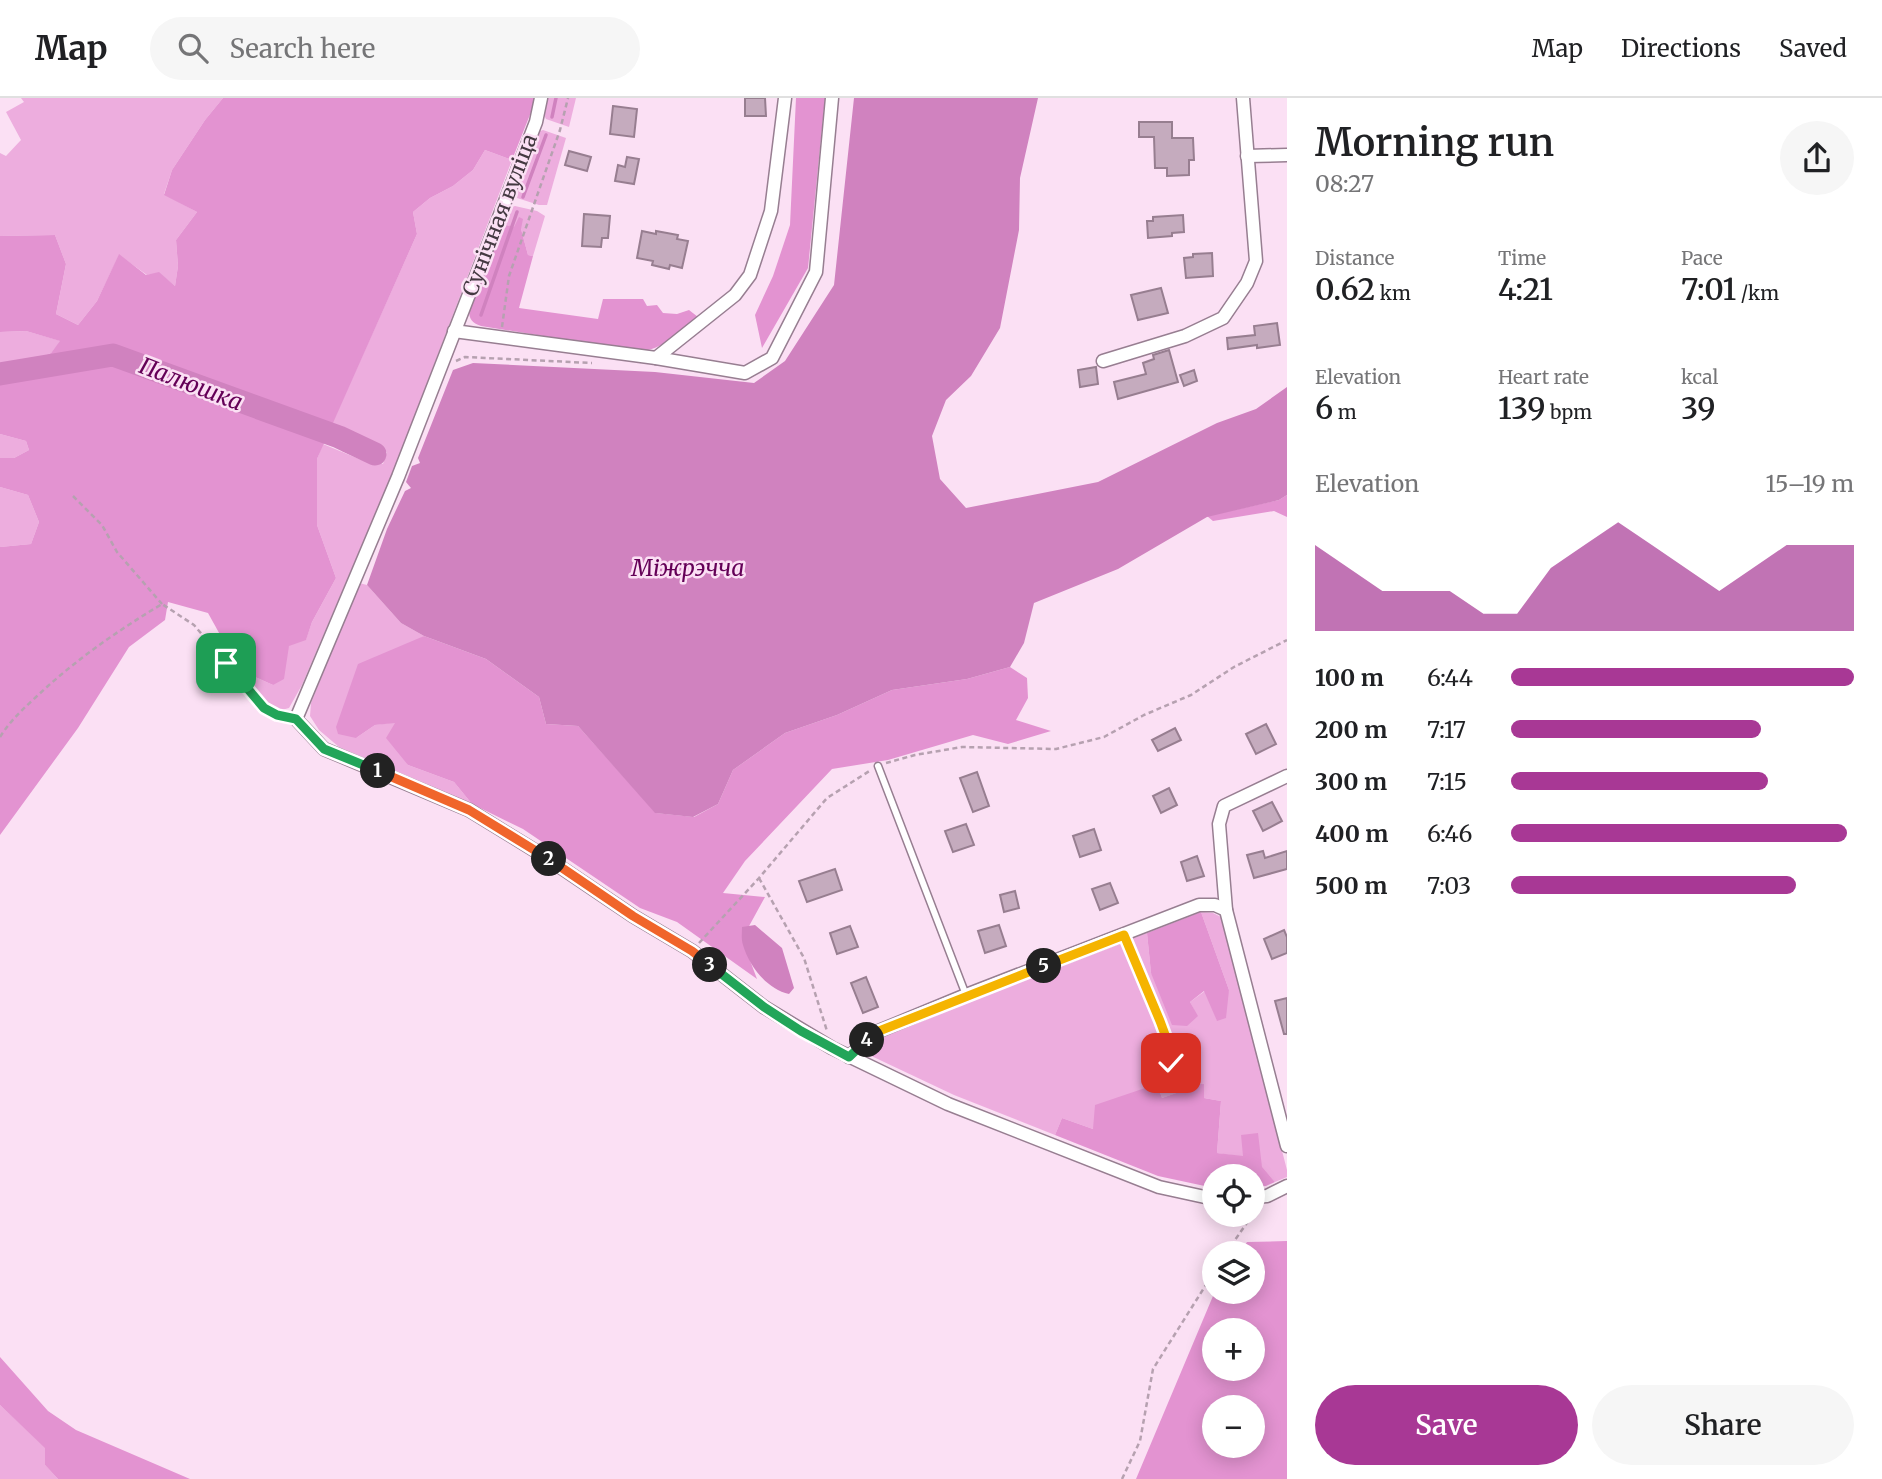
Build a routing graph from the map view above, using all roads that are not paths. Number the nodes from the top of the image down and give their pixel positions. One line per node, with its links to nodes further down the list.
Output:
1 (541, 98): 7 (street, Сунічная вуліца)
2 (785, 98): 8 (street)
3 (832, 98): 8 (street)
4 (1242, 98): 6 (street)
5 (1287, 155): 6 (street)
6 (1247, 156): 9 (street)
7 (454, 331): 8 (street); 15 (street, Сунічная вуліца)
8 (656, 358)
9 (1103, 361)
10 (878, 766): 14 (lane)
11 (1287, 776): 12 (street)
12 (1226, 911): 13 (street); 17 (street)
13 (1124, 935): 14 (street); 16 (lane)
14 (966, 995): 15 (street)
15 (849, 1057): 19 (street)
16 (1169, 1085)
17 (1287, 1146)
18 (1287, 1186): 20 (street)
19 (1202, 1196)
20 (1265, 1196)

